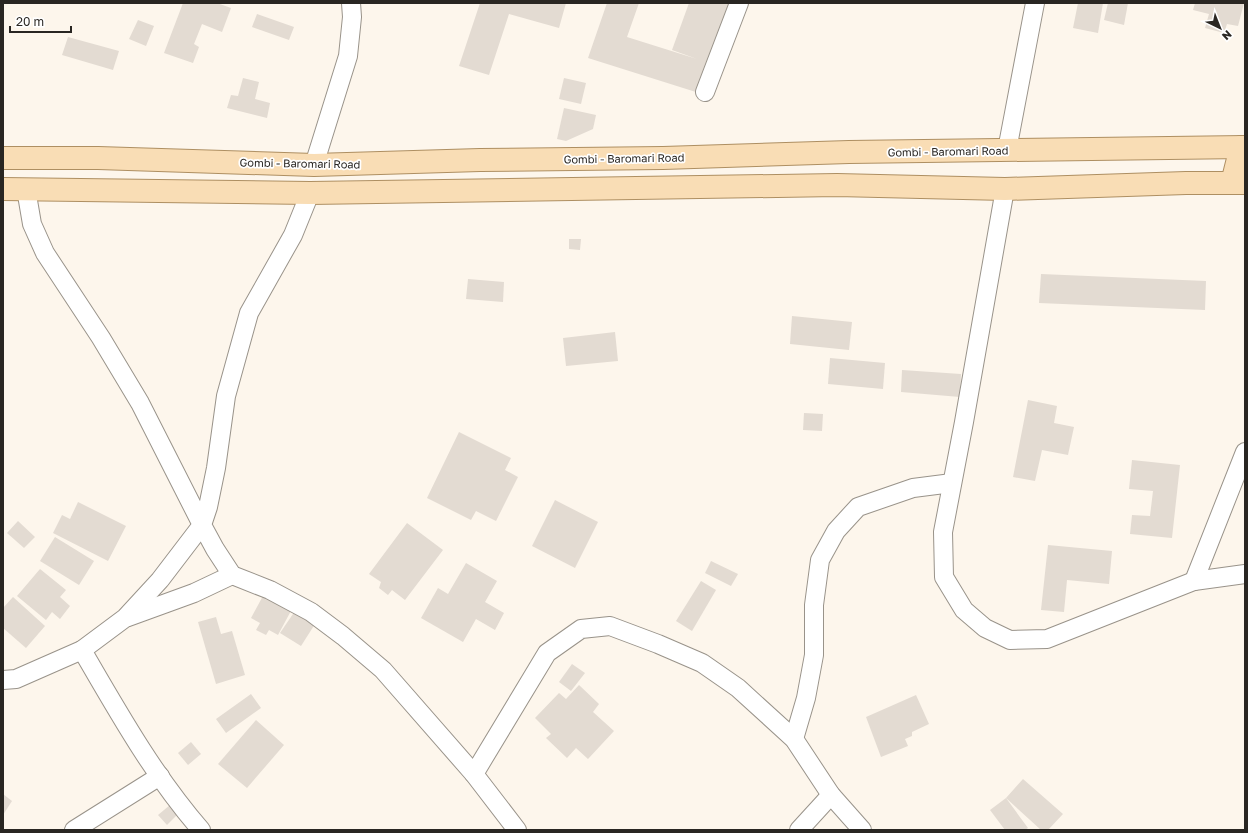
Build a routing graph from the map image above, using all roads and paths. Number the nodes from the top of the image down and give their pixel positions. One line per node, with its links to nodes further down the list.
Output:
1 (351, 3): 8 (street)
2 (739, 3): 4 (street)
3 (1035, 3): 6 (street)
4 (705, 92)
5 (1243, 147): 6 (main road, Gombi - Baromari Road); 9 (main road)
6 (1007, 150): 8 (main road, Gombi - Baromari Road)
7 (3, 158): 8 (main road, Gombi - Baromari Road)
8 (314, 165)
9 (1238, 183): 12 (main road)
10 (3, 189): 11 (main road)
11 (26, 189): 13 (main road); 16 (street)
12 (1005, 189): 13 (main road); 15 (street)
13 (310, 193): 16 (street)
14 (1245, 452): 19 (street)
15 (952, 483): 19 (street); 23 (street)
16 (202, 525): 17 (street); 20 (street)
17 (232, 574): 20 (street); 24 (street)
18 (1245, 574): 19 (street)
19 (1194, 581)
20 (125, 618): 21 (street)
21 (82, 650): 22 (street); 25 (street)
22 (3, 680)
23 (794, 740): 24 (street); 26 (street)
24 (474, 774): 29 (street)
25 (160, 776): 27 (street); 28 (street)
26 (831, 795): 30 (street); 31 (street)
27 (74, 830)
28 (201, 830)
29 (517, 830)
30 (799, 830)
31 (862, 830)

